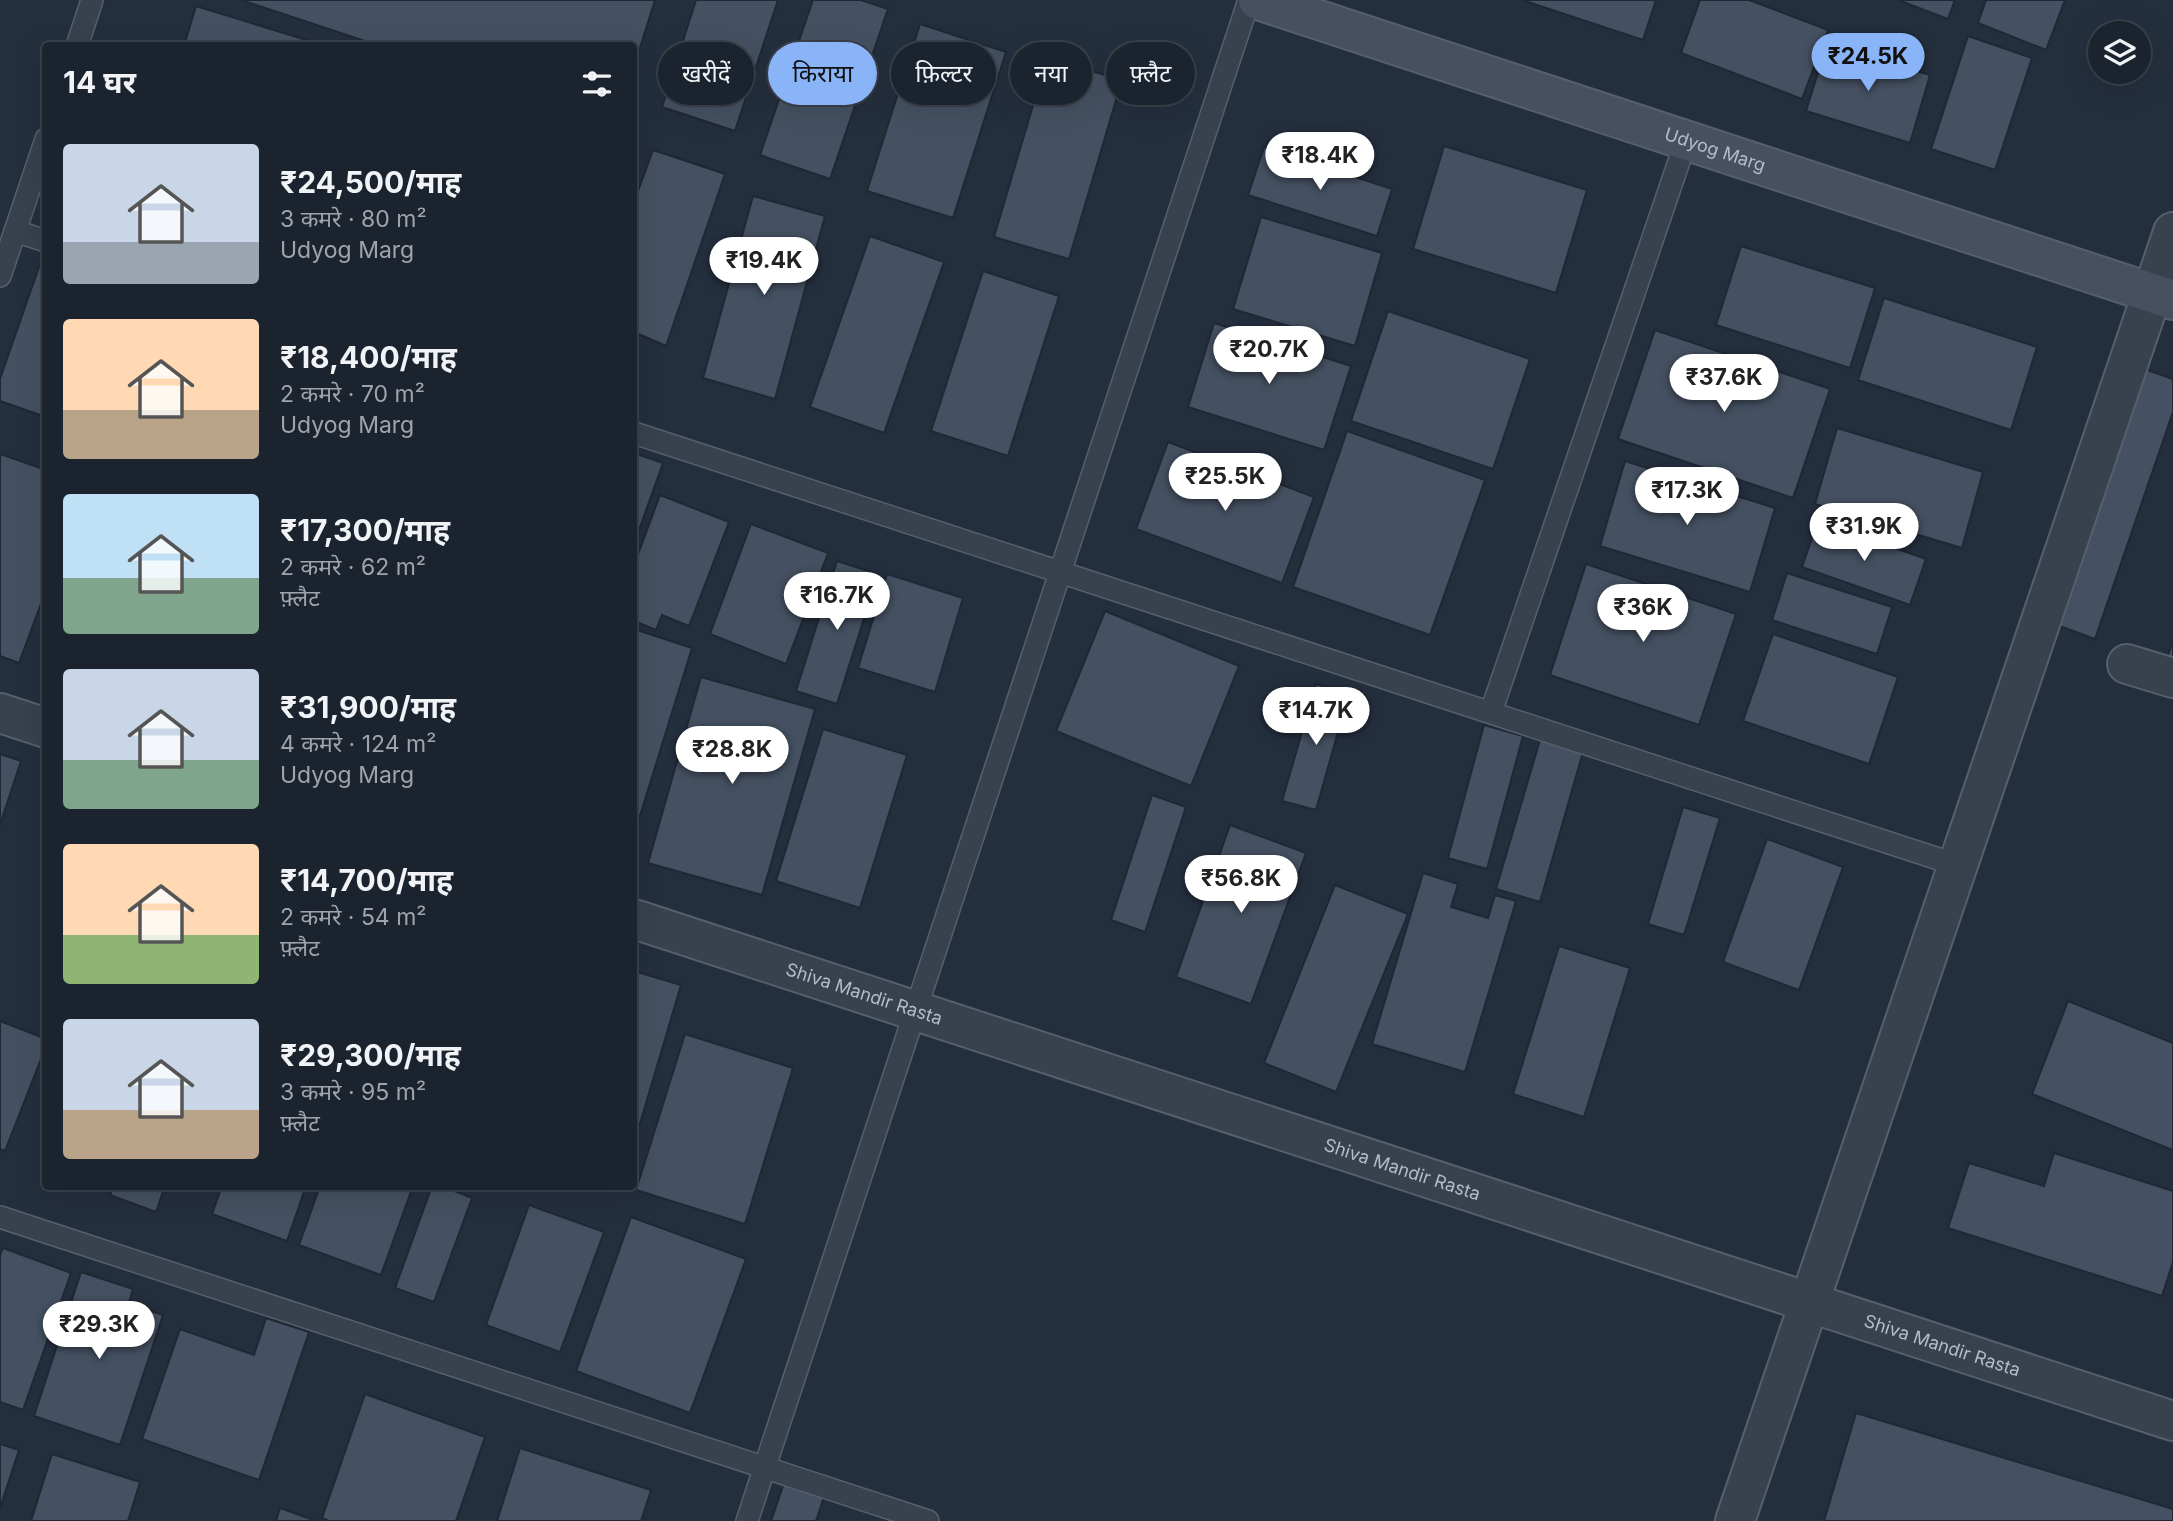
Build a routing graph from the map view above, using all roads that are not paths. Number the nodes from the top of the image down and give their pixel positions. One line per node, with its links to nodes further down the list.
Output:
1 (92, 0): 4 (lane)
2 (1249, 0): 13 (lane)
3 (1258, 0): 5 (street, Udyog Marg)
4 (77, 42)
5 (1686, 141): 11 (street, Udyog Marg); 16 (lane)
6 (42, 151): 7 (lane)
7 (15, 231): 9 (lane); 10 (lane)
8 (2173, 232): 11 (street)
9 (42, 240)
10 (0, 276)
11 (2162, 296): 19 (street)
12 (637, 434): 13 (lane)
13 (1060, 572): 16 (lane); 21 (lane)
14 (2127, 664): 15 (street)
15 (2173, 678)
16 (1491, 712): 19 (lane)
17 (0, 713): 18 (street)
18 (42, 727)
19 (1957, 865): 23 (street)
20 (637, 920): 21 (street, Shiva Mandir Rasta)
21 (915, 1011): 23 (street, Shiva Mandir Rasta); 25 (lane)
22 (0, 1217): 25 (lane)
23 (1809, 1302): 24 (street, Shiva Mandir Rasta); 28 (street)
24 (2173, 1421)
25 (765, 1467): 26 (lane); 27 (lane)
26 (747, 1521)
27 (928, 1521)
28 (1735, 1521)

